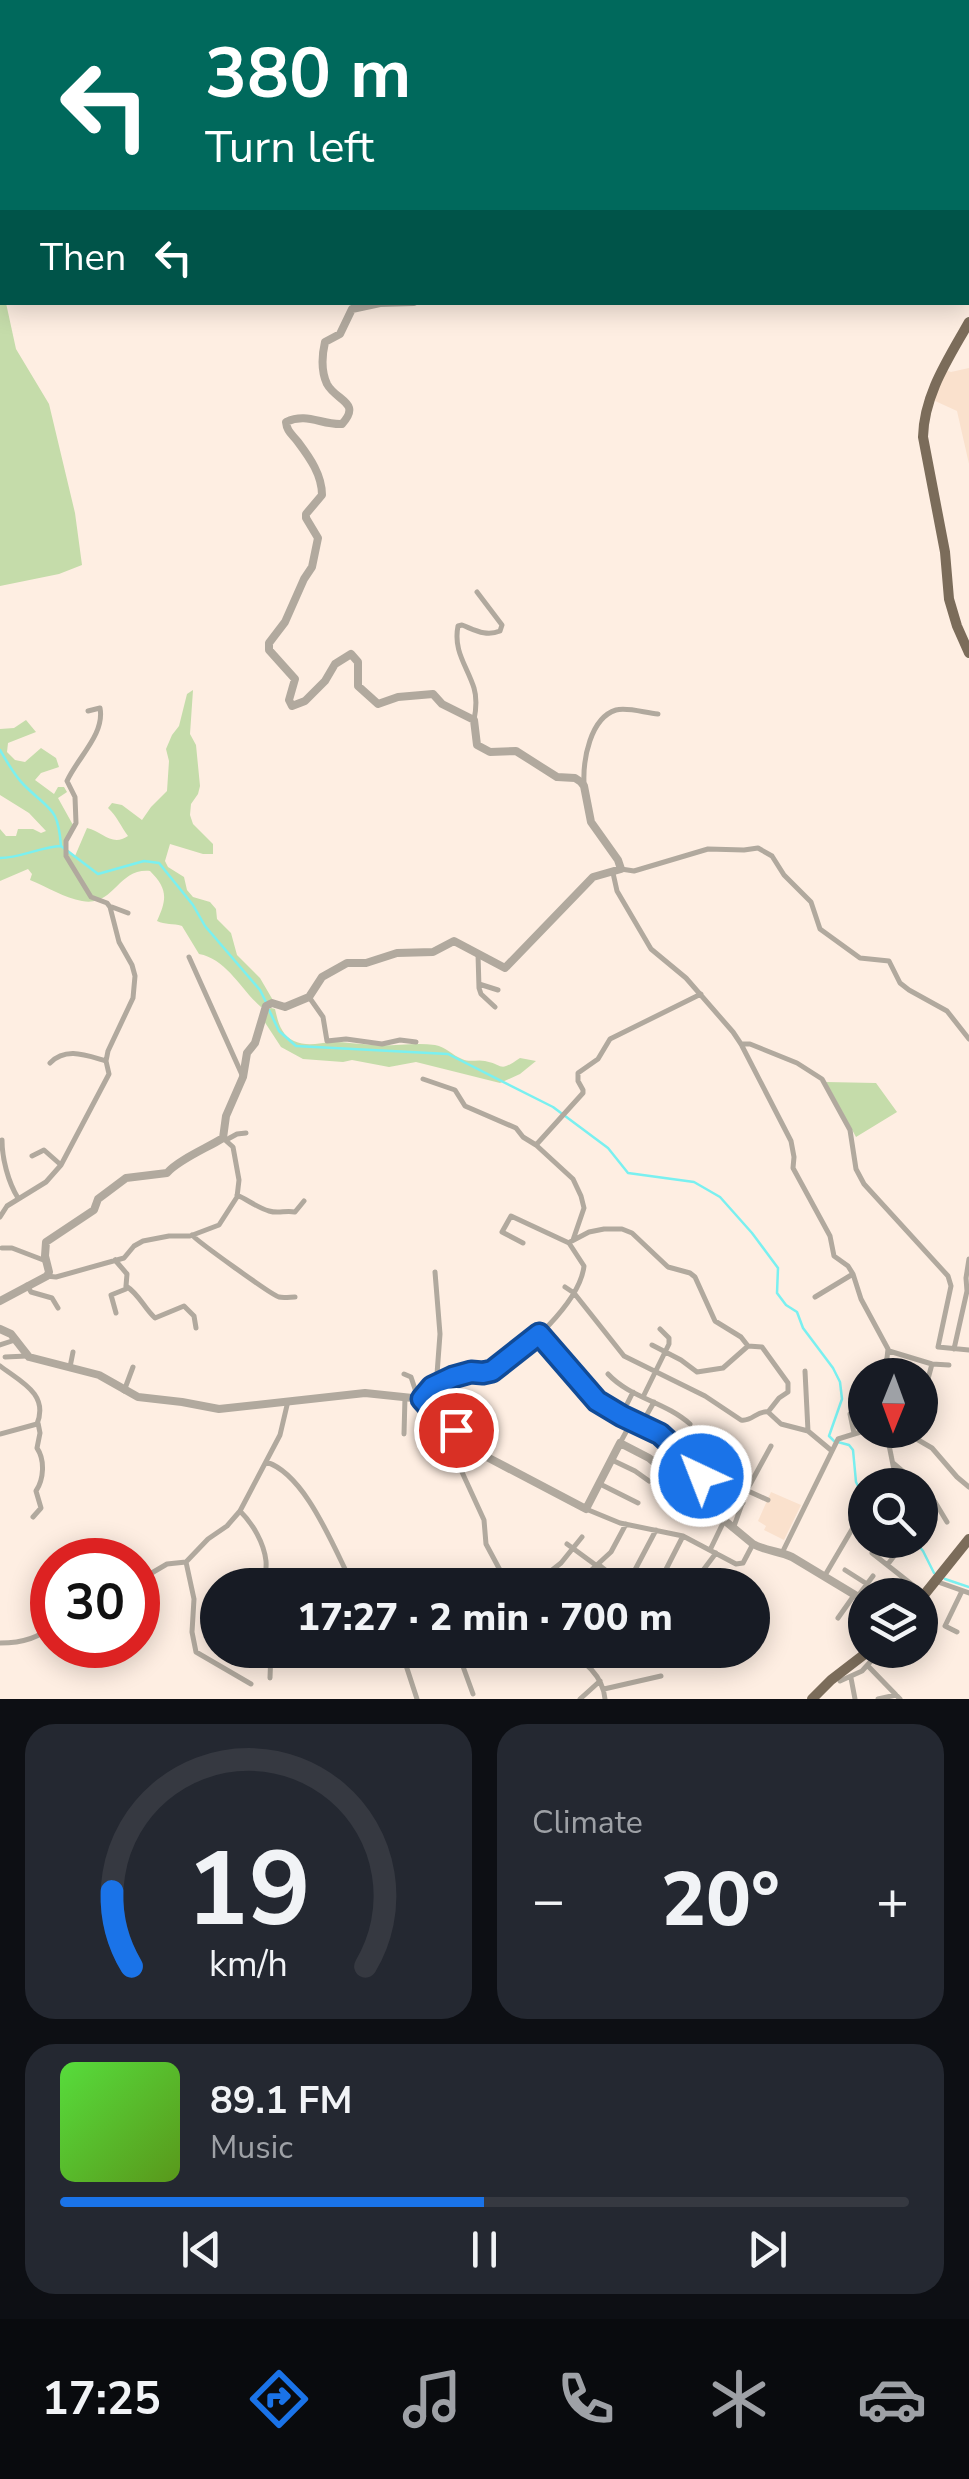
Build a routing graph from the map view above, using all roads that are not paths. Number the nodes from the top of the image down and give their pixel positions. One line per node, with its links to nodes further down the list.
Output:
1 (371, 305): 7 (street)
2 (969, 322): 4 (main road)
3 (477, 592): 7 (street)
4 (969, 653)
5 (88, 711): 10 (street)
6 (658, 714): 8 (street)
7 (474, 720): 8 (street)
8 (584, 786): 9 (street)
9 (617, 871): 12 (street); 16 (street); 19 (street)
10 (110, 907): 11 (street); 22 (street)
11 (128, 913)
12 (478, 954): 14 (street); 17 (street)
13 (189, 957): 24 (street)
14 (479, 984): 15 (street); 18 (street)
15 (498, 990)
16 (701, 994): 21 (street); 29 (street)
17 (308, 997): 20 (street); 24 (street)
18 (495, 1007)
19 (969, 1039)
20 (416, 1042)
21 (741, 1044): 44 (street); 63 (street)
22 (106, 1061): 23 (street); 31 (street)
23 (50, 1063)
24 (243, 1077): 27 (street)
25 (423, 1079): 29 (street)
26 (246, 1133): 27 (street)
27 (225, 1139): 32 (street); 42 (street)
28 (2, 1140): 33 (street)
29 (536, 1145): 37 (street)
30 (32, 1156): 31 (street)
31 (61, 1165): 33 (street)
32 (238, 1196): 34 (street); 36 (street)
33 (18, 1198): 35 (street)
34 (304, 1201)
35 (0, 1217)
36 (192, 1235): 40 (street); 51 (street)
37 (571, 1242): 38 (street); 49 (street); 62 (street)
38 (523, 1243)
39 (0, 1247): 42 (street)
40 (115, 1260): 45 (street); 47 (street)
41 (969, 1260): 63 (street)
42 (46, 1262): 45 (street)
43 (436, 1272): 81 (street)
44 (853, 1274): 50 (street); 65 (street)
45 (46, 1276): 46 (street)
46 (27, 1285): 52 (street); 53 (street)
47 (126, 1286): 54 (street); 55 (street)
48 (565, 1287): 49 (street)
49 (574, 1293): 58 (street); 78 (street)
50 (815, 1296)
51 (295, 1297)
52 (0, 1301)
53 (58, 1308)
54 (116, 1313)
55 (196, 1328)
56 (0, 1329): 59 (street)
57 (660, 1329): 67 (street)
58 (539, 1334): 81 (street); 90 (street)
59 (15, 1340): 60 (street); 68 (street)
60 (0, 1345)
61 (652, 1345): 67 (street)
62 (748, 1346): 67 (street); 89 (street)
63 (954, 1350): 64 (street)
64 (969, 1350)
65 (889, 1351): 69 (street); 70 (street)
66 (73, 1352): 75 (street)
67 (666, 1352): 78 (street)
68 (27, 1356): 71 (street); 75 (street)
69 (886, 1358)
70 (912, 1358)
71 (8, 1365)
72 (938, 1365): 74 (street)
73 (0, 1366): 92 (street)
74 (949, 1366)
75 (70, 1367): 82 (street)
76 (133, 1367): 82 (street)
77 (806, 1371): 96 (street)
78 (656, 1373): 85 (street); 89 (street)
79 (404, 1374): 86 (street)
80 (608, 1374): 83 (street)
81 (440, 1383): 86 (street)
82 (124, 1391): 87 (street)
83 (634, 1392): 85 (street); 90 (street)
84 (405, 1397): 86 (street); 87 (street); 98 (street)
85 (643, 1397): 88 (street)
86 (420, 1399): 95 (street)
87 (288, 1401): 106 (street)
88 (654, 1402): 93 (street); 94 (street)
89 (768, 1412): 96 (street)
90 (622, 1416): 91 (street)
91 (632, 1421): 94 (street); 100 (street)
92 (38, 1423): 97 (street); 124 (street)
93 (690, 1424)
94 (641, 1426): 116 (street)
95 (451, 1428): 110 (street); 122 (street)
96 (808, 1432): 101 (street)
97 (0, 1434)
98 (404, 1434)
99 (848, 1437): 101 (street)
100 (620, 1443): 105 (street); 116 (street)
101 (835, 1445): 137 (street)
102 (770, 1446): 117 (street)
103 (890, 1448): 107 (street)
104 (932, 1448): 115 (street)
105 (612, 1460): 112 (street); 113 (street)
106 (266, 1462): 123 (street); 145 (street)
107 (893, 1463): 108 (street); 109 (street)
108 (894, 1468)
109 (899, 1468)
110 (463, 1474): 111 (street); 146 (street)
111 (454, 1478)
112 (648, 1482)
113 (600, 1484): 119 (street); 122 (street)
114 (721, 1485): 120 (street)
115 (969, 1487)
116 (687, 1490): 125 (street)
117 (748, 1490): 118 (street); 120 (street)
118 (768, 1500)
119 (638, 1503)
120 (743, 1503): 128 (street)
121 (938, 1508): 126 (street)
122 (586, 1510): 127 (street)
123 (240, 1511): 140 (street); 144 (street)
124 (34, 1517)
125 (724, 1521): 128 (street); 136 (street)
126 (946, 1522)
127 (626, 1524): 129 (street); 141 (street)
128 (733, 1529): 134 (street)
129 (656, 1530): 130 (street); 150 (street)
130 (683, 1536): 136 (street); 151 (street)
131 (582, 1537): 135 (street)
132 (848, 1538): 154 (street)
133 (968, 1542): 157 (main road)
134 (753, 1544): 136 (street); 137 (street)
135 (570, 1546): 141 (street); 147 (street)
136 (713, 1552): 152 (street)
137 (782, 1553): 154 (street)
138 (878, 1558): 142 (street)
139 (892, 1558): 142 (street)
140 (186, 1562): 143 (street); 178 (street)
141 (598, 1565): 148 (street); 149 (street)
142 (887, 1565): 156 (street)
143 (160, 1568)
144 (265, 1568)
145 (343, 1568)
146 (499, 1568)
147 (553, 1568)
148 (595, 1568)
149 (602, 1568)
150 (636, 1568)
151 (667, 1568)
152 (703, 1568)
153 (844, 1570): 155 (street)
154 (824, 1576): 159 (street)
155 (857, 1578)
156 (901, 1578)
157 (937, 1578)
158 (938, 1578): 160 (street)
159 (848, 1590)
160 (966, 1592): 163 (street)
161 (848, 1608): 162 (street)
162 (838, 1618)
163 (957, 1632)
164 (30, 1638): 165 (street)
165 (0, 1643)
166 (270, 1668): 175 (street)
167 (407, 1668): 182 (street)
168 (464, 1668): 180 (street)
169 (588, 1668): 176 (street)
170 (852, 1668): 173 (main road)
171 (861, 1668): 173 (street)
172 (870, 1668): 181 (street)
173 (848, 1672): 177 (street); 185 (main road); 186 (street)
174 (661, 1676): 179 (street)
175 (270, 1678)
176 (600, 1681): 179 (street); 183 (street)
177 (840, 1681)
178 (252, 1684)
179 (604, 1690): 184 (street)
180 (473, 1694)
181 (898, 1697): 187 (street)
182 (417, 1699)
183 (580, 1699)
184 (605, 1699)
185 (812, 1699)
186 (856, 1699)
187 (878, 1699)

